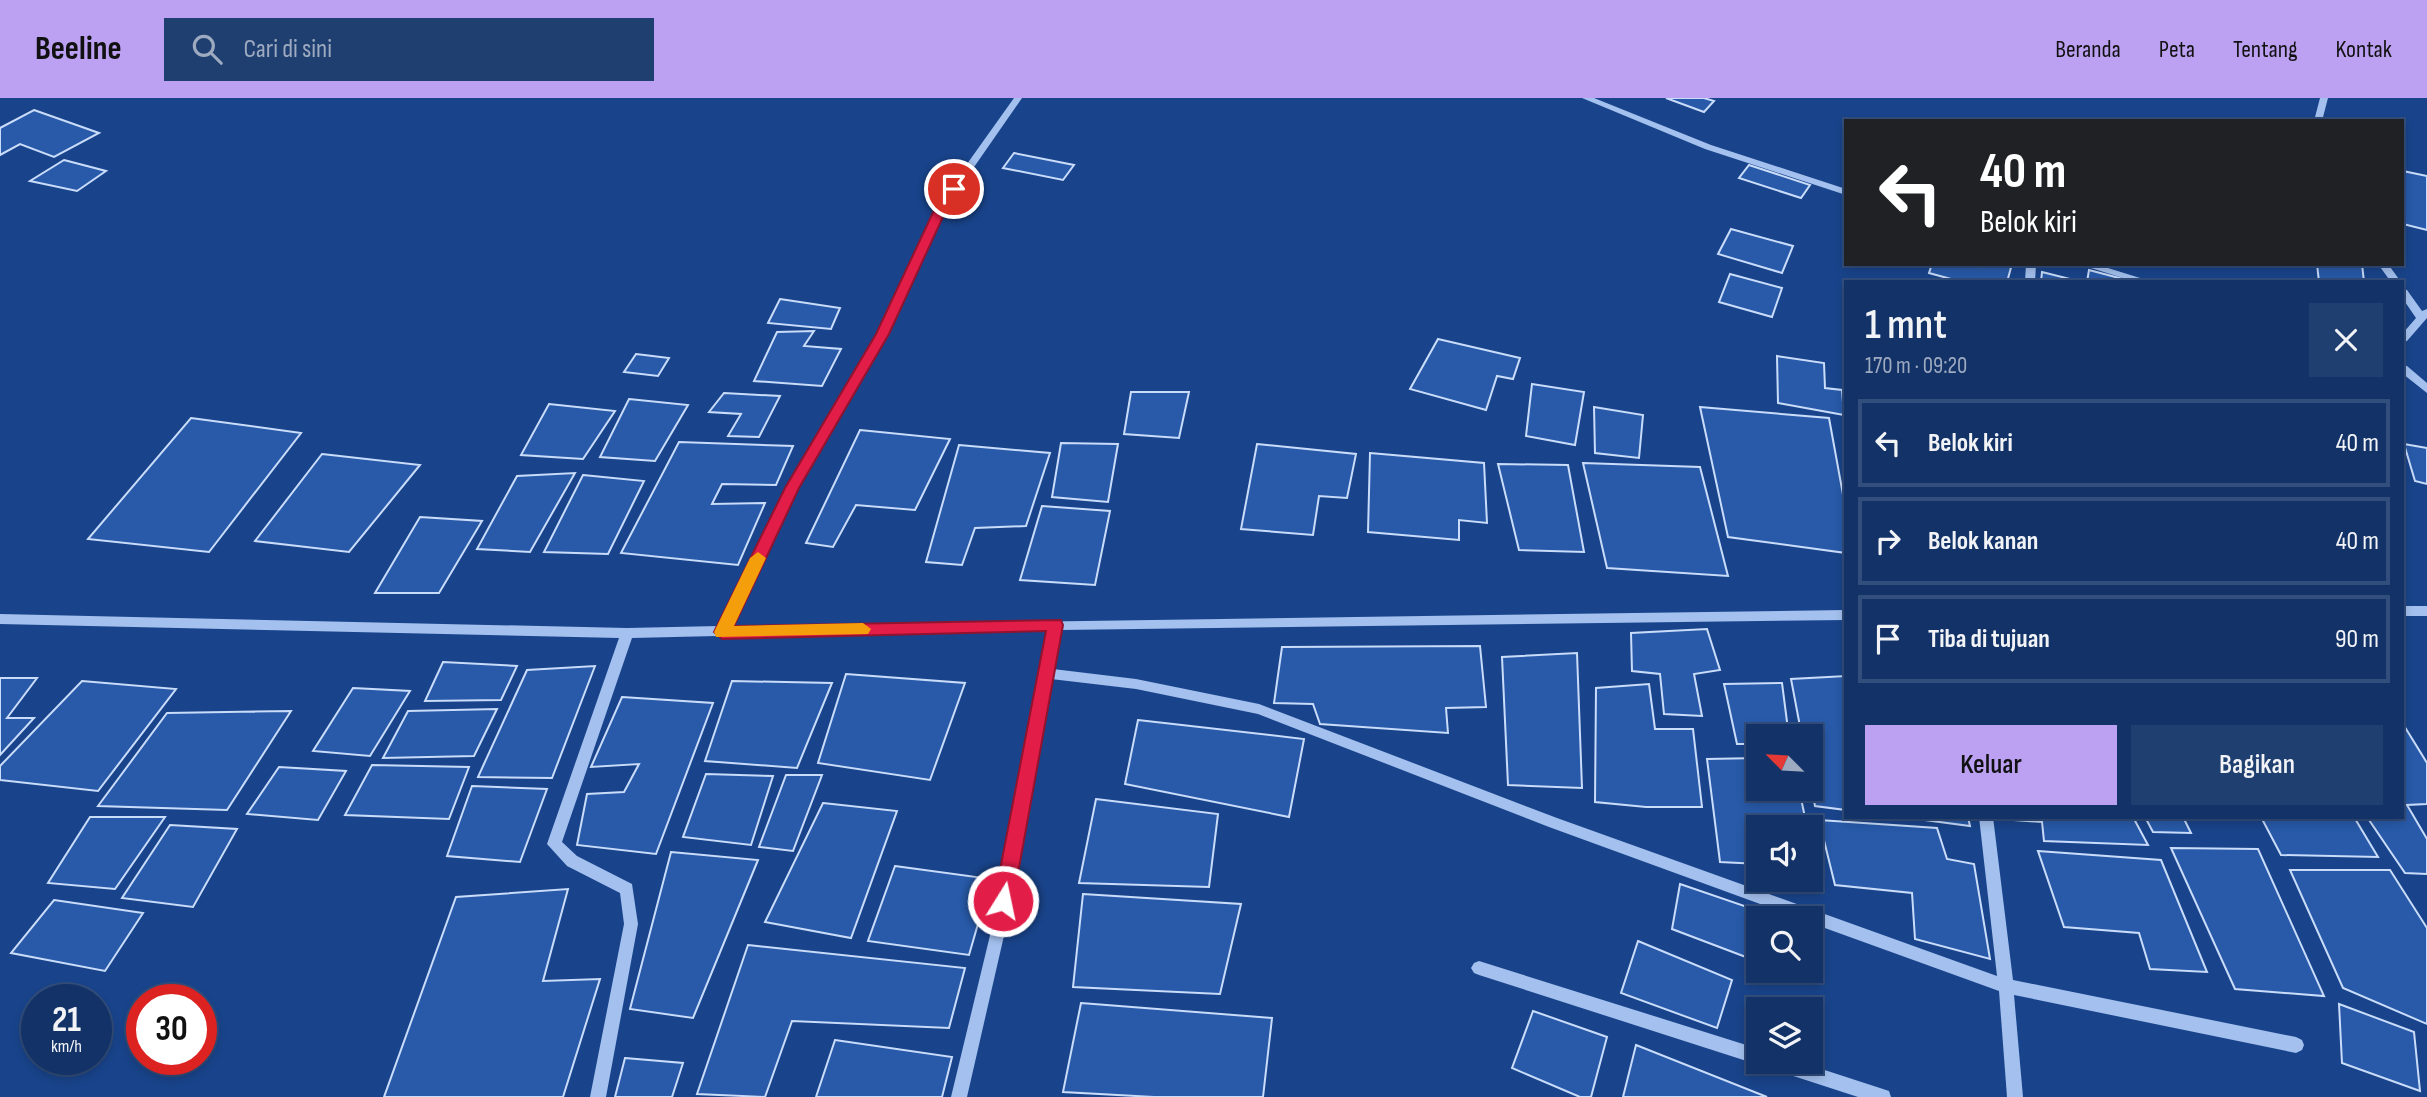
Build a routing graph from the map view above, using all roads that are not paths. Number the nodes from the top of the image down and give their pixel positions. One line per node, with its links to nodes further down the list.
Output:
1 (1018, 98): 18 (street)
2 (1586, 98): 5 (street)
3 (2324, 98): 4 (street)
4 (2319, 119)
5 (1844, 191)
6 (2090, 266): 7 (street)
7 (2141, 280)
8 (2404, 293): 9 (street)
9 (2424, 315): 10 (street)
10 (2404, 338)
11 (2404, 369): 12 (street)
12 (2427, 389)
13 (2404, 611): 14 (street)
14 (2427, 611)
15 (1844, 615): 17 (street)
16 (1, 621): 19 (street)
17 (1055, 625): 18 (street); 20 (street)
18 (722, 632): 19 (street)
19 (627, 633): 27 (street)
20 (1045, 673): 23 (street); 28 (street)
21 (1986, 819): 23 (street)
22 (1479, 968): 25 (street)
23 (2007, 986): 24 (street); 30 (street)
24 (2296, 1045)
25 (1746, 1053)
26 (1812, 1074): 29 (street)
27 (598, 1097)
28 (959, 1097)
29 (1883, 1097)
30 (2015, 1097)

